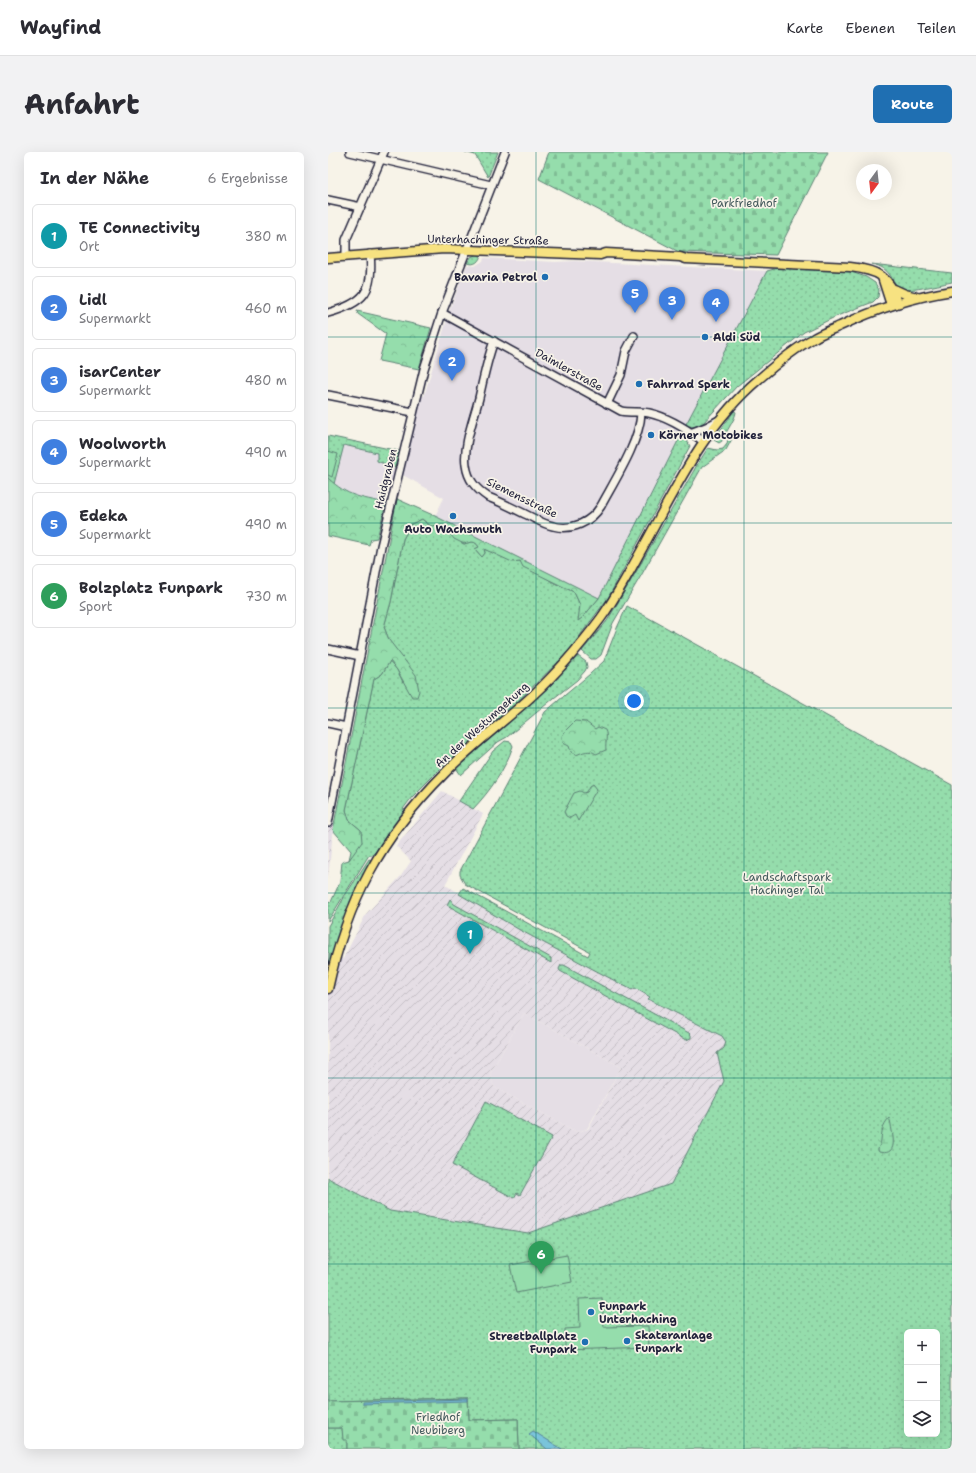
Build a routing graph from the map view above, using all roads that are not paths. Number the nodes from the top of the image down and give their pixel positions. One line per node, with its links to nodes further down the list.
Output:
1 (350, 152): 3 (street)
2 (504, 152): 4 (street, Haidgraben)
3 (383, 156): 4 (street); 6 (street)
4 (491, 185): 7 (street, Haidgraben)
5 (328, 200): 6 (street)
6 (361, 208): 9 (street)
7 (467, 249): 8 (main road, Unterhachinger Straße); 11 (main road, Unterhachinger Straße); 17 (street, Haidgraben)
8 (370, 254): 9 (main road, Unterhachinger Straße); 16 (street)
9 (346, 256): 10 (main road, Unterhachinger Straße)
10 (328, 258)
11 (881, 277): 12 (main road, Unterhachinger Straße); 15 (main road)
12 (894, 289): 14 (main road); 15 (main road)
13 (952, 291): 14 (main road, An der Westumgehung)
14 (919, 298): 15 (main road, An der Westumgehung)
15 (894, 304): 24 (main road, An der Westumgehung)
16 (328, 312)
17 (442, 313): 19 (street, Daimlerstraße); 22 (street, Haidgraben)
18 (634, 336): 21 (street)
19 (494, 342): 21 (street, Daimlerstraße); 23 (street, Siemensstraße)
20 (328, 395): 22 (street)
21 (607, 404): 23 (street, Daimlerstraße)
22 (413, 412): 28 (street, Haidgraben)
23 (642, 412): 25 (street, Daimlerstraße)
24 (719, 420): 25 (street); 26 (main road, An der Westumgehung)
25 (690, 432): 26 (street, Daimlerstraße)
26 (703, 441): 33 (main road, An der Westumgehung)
27 (328, 649): 28 (street)
28 (360, 656): 30 (street, Haidgraben)
29 (328, 723): 30 (street)
30 (346, 726): 31 (street, Haidgraben)
31 (331, 788): 32 (street, Haidgraben)
32 (328, 823)
33 (328, 989)

